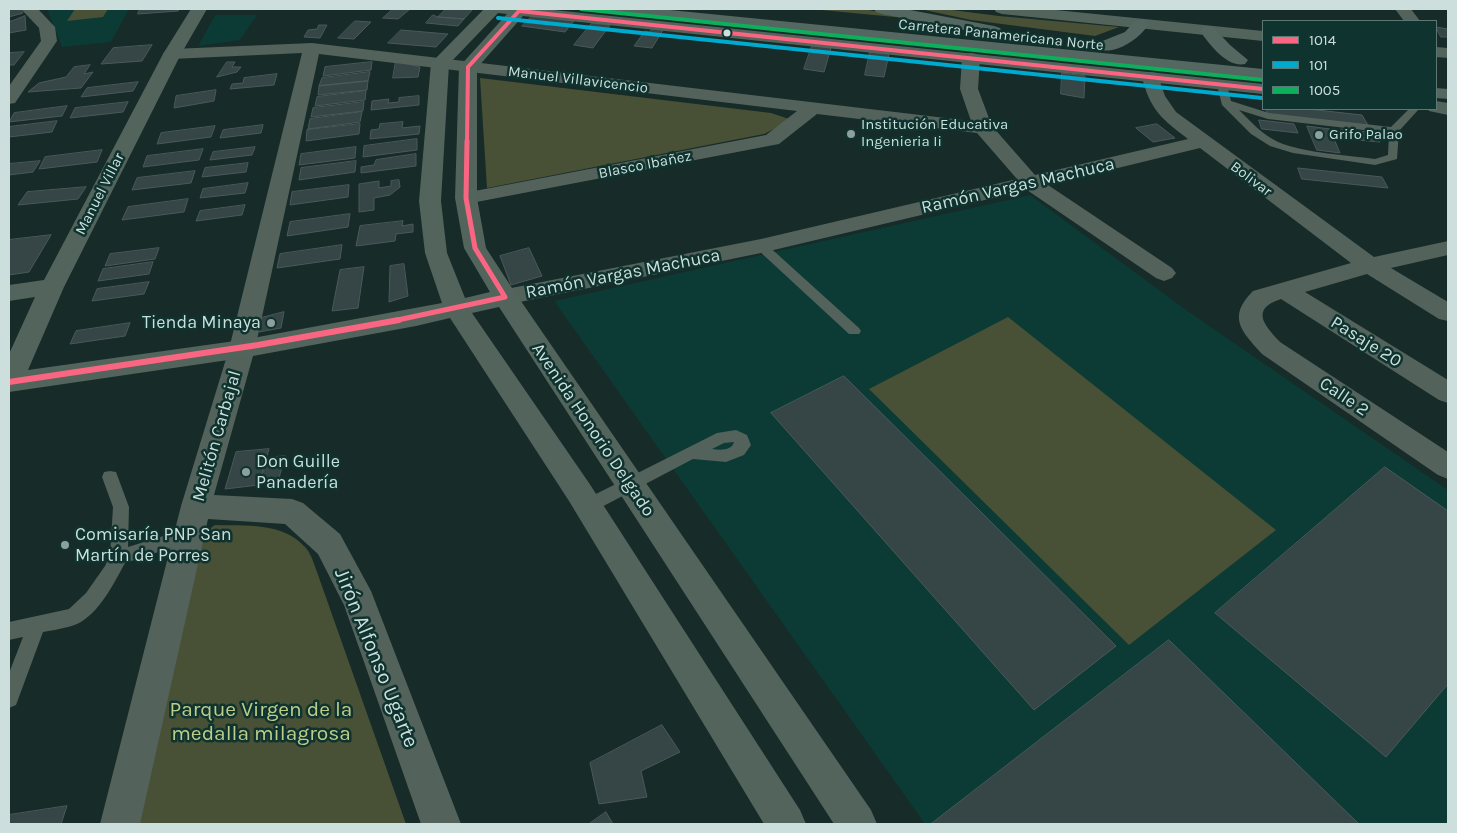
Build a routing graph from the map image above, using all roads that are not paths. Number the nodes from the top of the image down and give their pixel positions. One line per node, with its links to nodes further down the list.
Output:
1 (29, 9): 29 (street)
2 (199, 9): 19 (street, Manuel Villar)
3 (493, 9): 23 (street)
4 (499, 9): 10 (street)
5 (615, 9): 25 (highway, Carretera Panamericana Norte)
6 (738, 9): 16 (highway, Carretera Panamericana Norte)
7 (882, 9): 16 (highway)
8 (1002, 9): 12 (street)
9 (1404, 9): 13 (street)
10 (518, 11): 20 (street); 24 (street)
11 (1190, 13): 14 (street)
12 (1140, 16): 14 (street); 17 (highway)
13 (1411, 20)
14 (1208, 31): 15 (street); 21 (highway)
15 (1262, 36)
16 (1022, 37): 17 (highway, Carretera Panamericana Norte)
17 (1106, 46): 21 (highway, Carretera Panamericana Norte)
18 (312, 48): 19 (street, Manuel Villavicencio); 23 (street, Manuel Villavicencio); 49 (street, Melitón Carbajal)
19 (172, 54): 42 (street, Manuel Villar)
20 (971, 58): 26 (street); 33 (street)
21 (1239, 60): 22 (highway, Carretera Panamericana Norte)
22 (1262, 62)
23 (440, 63): 24 (street, Manuel Villavicencio); 46 (street)
24 (468, 67): 31 (street, Manuel Villavicencio); 37 (street, Avenida Honorio Delgado)
25 (1262, 74)
26 (1152, 77): 27 (street); 35 (street, Bolivar)
27 (1222, 84): 28 (street); 30 (lane)
28 (1262, 89)
29 (9, 99)
30 (1226, 103): 34 (lane); 34 (lane)
31 (813, 108): 33 (street, Manuel Villavicencio); 37 (street, Blasco Ibañez)
32 (1413, 110): 34 (lane)
33 (983, 128): 36 (street)
34 (1394, 130)
35 (1202, 142): 36 (street, Ramón Vargas Machuca); 40 (street, Bolivar)
36 (1031, 183): 38 (street, Ramón Vargas Machuca); 41 (street)
37 (466, 198): 45 (street, Avenida Honorio Delgado)
38 (761, 246): 45 (street, Ramón Vargas Machuca); 48 (lane)
39 (1447, 250): 40 (street)
40 (1370, 266): 43 (street); 47 (street, Bolivar)
41 (1164, 273)
42 (52, 287): 44 (street); 50 (street, Manuel Villar)
43 (1284, 290): 51 (street, Pasaje 20); 53 (street, Calle 2)
44 (9, 293)
45 (505, 297): 46 (street, Ramón Vargas Machuca); 55 (street, Avenida Honorio Delgado)
46 (457, 310): 49 (street, Ramón Vargas Machuca); 56 (street)
47 (1448, 313)
48 (854, 331)
49 (242, 349): 50 (street, Ramón Vargas Machuca); 57 (street, Melitón Carbajal)
50 (9, 382)
51 (1448, 393)
52 (691, 453): 55 (lane)
53 (1448, 466)
54 (110, 477): 58 (lane)
55 (629, 484): 56 (lane); 65 (street, Avenida Honorio Delgado)
56 (588, 506): 64 (street)
57 (193, 520): 58 (lane); 62 (street, Melitón Carbajal); 63 (street, Jirón Alfonso Ugarte)
58 (119, 557): 59 (lane)
59 (37, 624): 60 (lane); 61 (lane)
60 (9, 631)
61 (9, 698)
62 (120, 824)
63 (441, 824)
64 (786, 824)
65 (857, 824)

